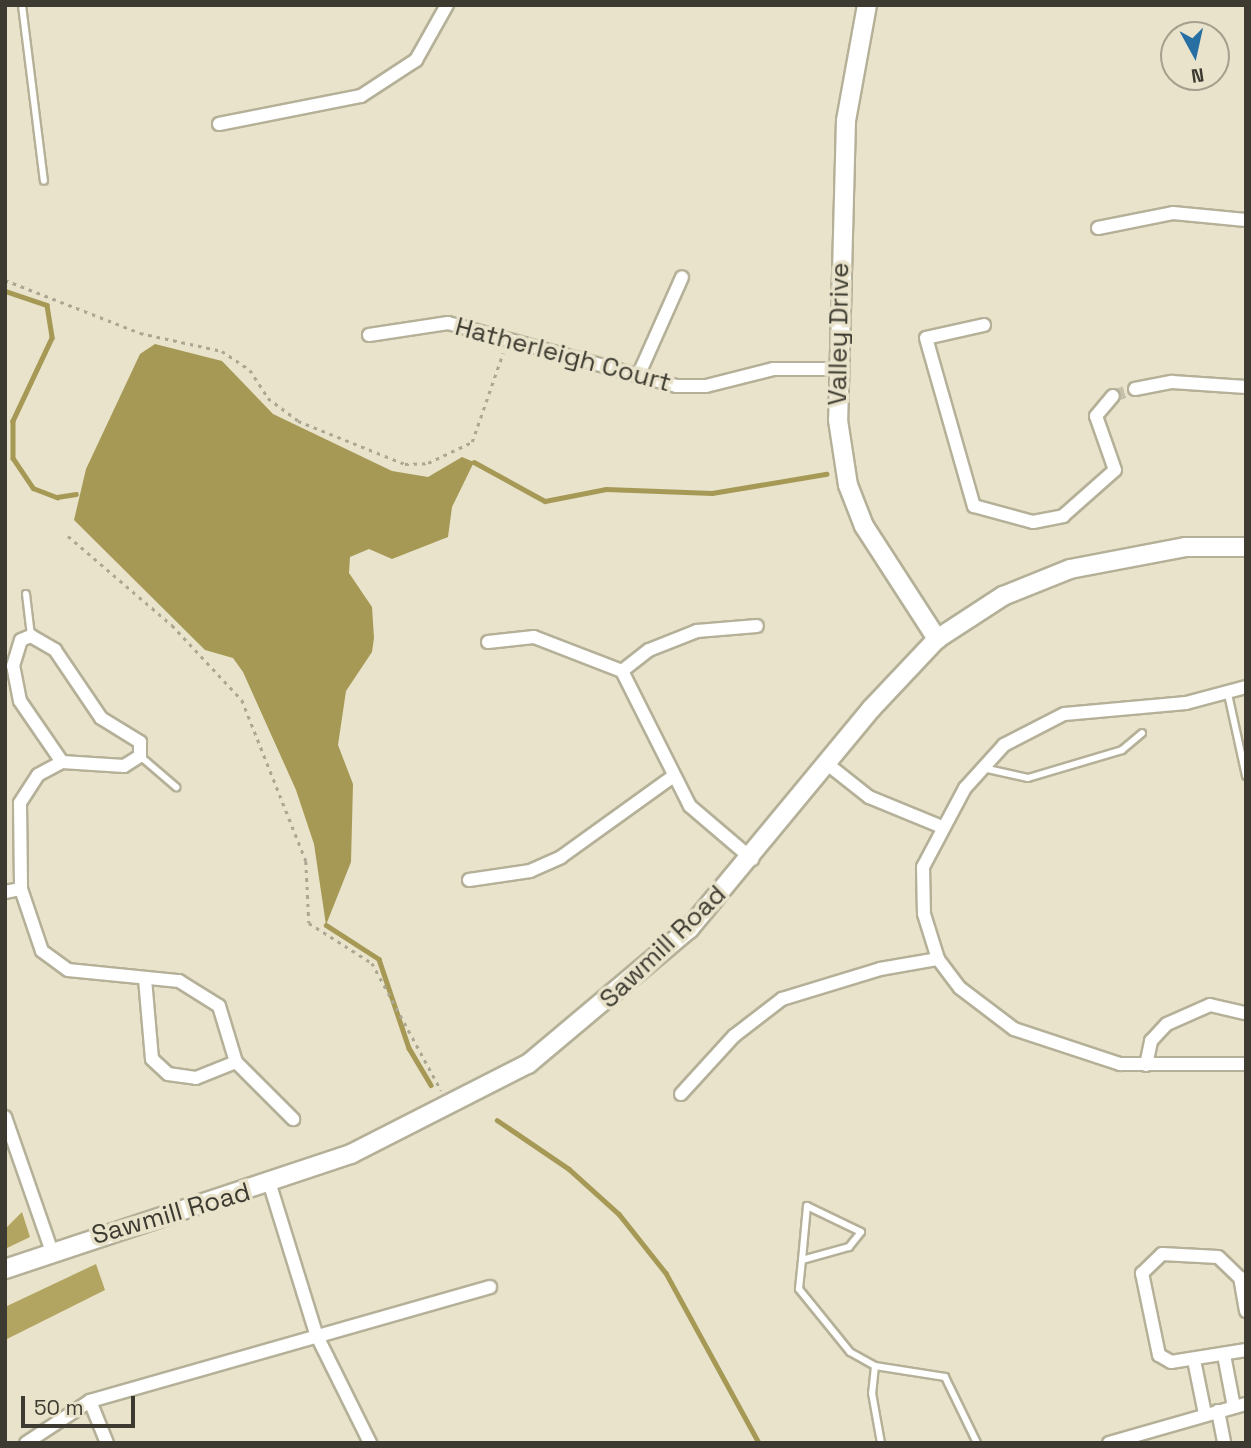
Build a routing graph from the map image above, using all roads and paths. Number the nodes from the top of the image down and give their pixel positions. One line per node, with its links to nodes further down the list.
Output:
1 (22, 5): 5 (lane)
2 (447, 5): 4 (street)
3 (867, 5): 13 (street, Valley Drive)
4 (219, 124)
5 (44, 181)
6 (1246, 220): 7 (street)
7 (1098, 228)
8 (682, 277): 14 (street)
9 (5, 280): 12 (path)
10 (984, 325): 17 (street)
11 (369, 335): 12 (street, Hatherleigh Court)
12 (508, 336): 14 (street, Hatherleigh Court)
13 (839, 369): 14 (street, Hatherleigh Court); 23 (street, Valley Drive)
14 (638, 376)
15 (1246, 387): 16 (street)
16 (1135, 389)
17 (1113, 396)
18 (68, 536): 49 (path)
19 (1246, 547): 23 (street, Sawmill Road)
20 (26, 594): 22 (lane)
21 (757, 626): 25 (street)
22 (31, 636): 29 (street); 30 (street)
23 (937, 639): 31 (street, Sawmill Road)
24 (488, 642): 25 (street)
25 (622, 671): 34 (street)
26 (1246, 687): 27 (street)
27 (1228, 694): 32 (street); 33 (lane)
28 (1142, 733): 32 (lane)
29 (140, 757): 30 (street); 35 (lane)
30 (62, 762): 37 (street)
31 (826, 763): 36 (street); 38 (street, Sawmill Road)
32 (983, 768): 36 (street)
33 (1246, 776)
34 (671, 778): 38 (street); 39 (street)
35 (176, 787)
36 (942, 827): 42 (street)
37 (11, 855): 40 (street)
38 (752, 859): 49 (street, Sawmill Road)
39 (469, 880)
40 (21, 889): 41 (street); 43 (street)
41 (5, 892)
42 (938, 960): 47 (street); 48 (street)
43 (145, 979): 45 (street); 45 (street)
44 (1246, 1013): 47 (street)
45 (236, 1062): 51 (street)
46 (1246, 1064): 47 (street)
47 (1146, 1065)
48 (681, 1094)
49 (451, 1105): 52 (street, Sawmill Road)
50 (5, 1117): 53 (street)
51 (293, 1119)
52 (270, 1185): 53 (street, Sawmill Road); 58 (street)
53 (51, 1249): 55 (street, Sawmill Road)
54 (802, 1260): 54 (lane); 62 (lane)
55 (5, 1269)
56 (490, 1287): 58 (street)
57 (1246, 1311): 61 (street)
58 (316, 1334): 63 (street); 68 (street)
59 (1246, 1350): 60 (street)
60 (1224, 1355): 61 (street); 64 (street)
61 (1194, 1360): 65 (street)
62 (875, 1366): 69 (lane); 70 (lane)
63 (90, 1401): 66 (street); 67 (street)
64 (1240, 1406): 65 (street)
65 (1212, 1412): 71 (street); 72 (street)
66 (26, 1443)
67 (107, 1443)
68 (370, 1443)
69 (881, 1443)
70 (977, 1443)
71 (1109, 1443)
72 (1224, 1443)

